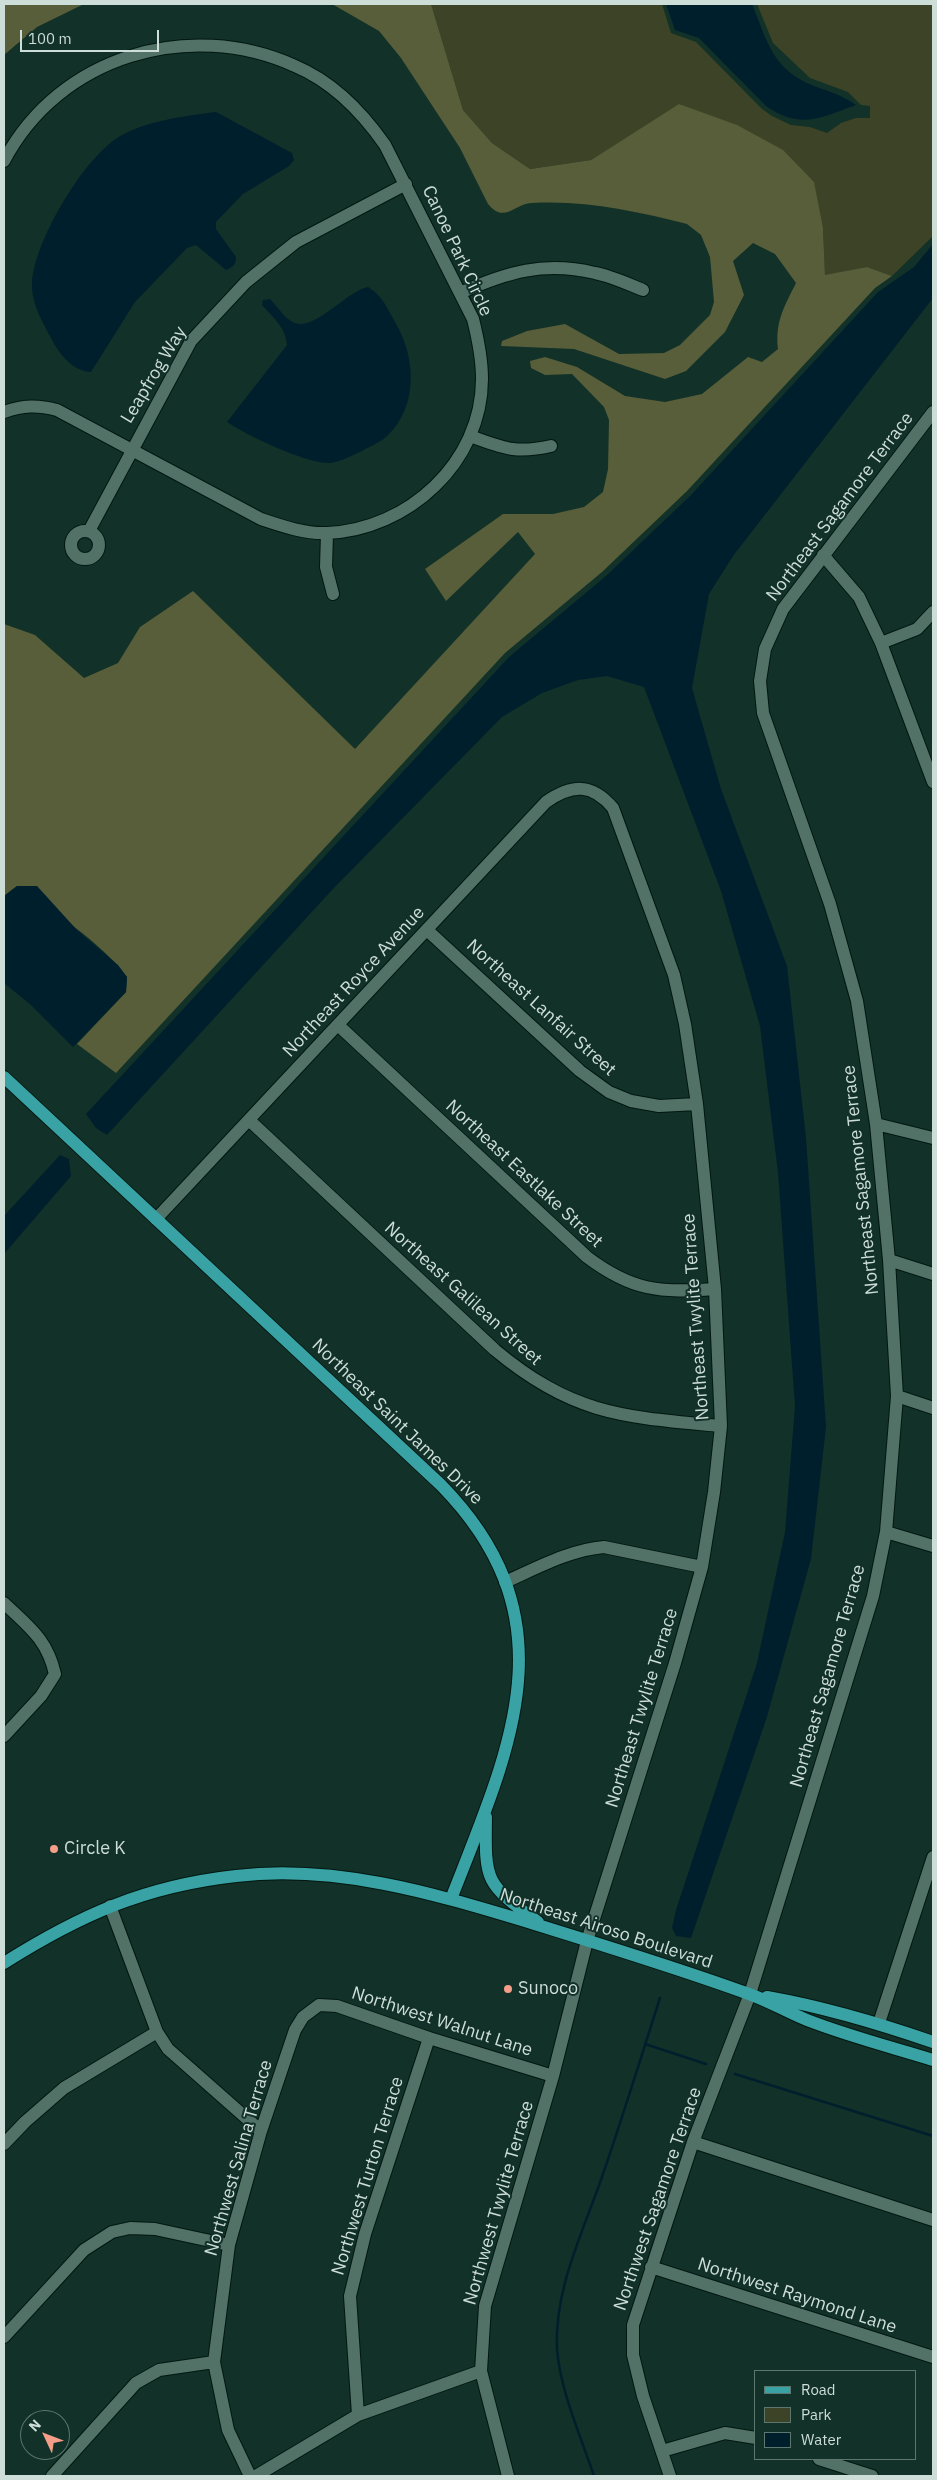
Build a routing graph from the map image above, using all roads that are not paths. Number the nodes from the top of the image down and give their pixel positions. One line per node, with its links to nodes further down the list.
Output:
1 (4, 161): 2 (street, Canoe Park Circle)
2 (406, 184): 4 (street, Canoe Park Circle); 9 (street, Leapfrog Way)
3 (643, 290): 4 (street)
4 (460, 293): 7 (street, Canoe Park Circle)
5 (4, 411): 9 (street, Canoe Park Circle)
6 (933, 412): 12 (street, Northeast Sagamore Terrace)
7 (470, 436): 8 (street); 11 (street, Canoe Park Circle)
8 (551, 446)
9 (131, 450): 10 (street, Leapfrog Way); 11 (street, Canoe Park Circle)
10 (89, 531)
11 (327, 533): 13 (street)
12 (823, 555): 15 (street); 23 (street, Northeast Sagamore Terrace)
13 (333, 594)
14 (933, 612): 15 (street)
15 (881, 643): 16 (street)
16 (933, 781)
17 (588, 789): 18 (street, Northeast Royce Avenue); 21 (street, Northeast Twylite Terrace)
18 (427, 930): 19 (street, Northeast Royce Avenue); 21 (street, Northeast Lanfair Street)
19 (338, 1025): 22 (street, Northeast Royce Avenue); 28 (street, Northeast Eastlake Street)
20 (4, 1077): 25 (main road, Northeast Saint James Drive)
21 (697, 1104): 28 (street, Northeast Twylite Terrace)
22 (249, 1120): 25 (street, Northeast Royce Avenue); 31 (street, Northeast Galilean Street)
23 (876, 1124): 24 (street); 26 (street, Northeast Sagamore Terrace)
24 (933, 1138)
25 (156, 1219): 35 (main road, Northeast Saint James Drive)
26 (889, 1260): 27 (street); 29 (street, Northeast Sagamore Terrace)
27 (933, 1274)
28 (715, 1288): 31 (street, Northeast Twylite Terrace)
29 (897, 1396): 30 (street); 32 (street, Northeast Sagamore Terrace)
30 (933, 1408)
31 (721, 1426): 34 (street, Northeast Twylite Terrace)
32 (886, 1532): 33 (street); 45 (street, Northeast Sagamore Terrace)
33 (933, 1546)
34 (702, 1568): 35 (street); 43 (street, Northeast Twylite Terrace)
35 (505, 1582): 38 (main road, Northeast Saint James Drive)
36 (4, 1603): 37 (street)
37 (4, 1736)
38 (486, 1808): 40 (main road, Northeast Saint James Drive); 42 (main road)
39 (933, 1857): 47 (street)
40 (451, 1899): 41 (main road, Northeast Airoso Boulevard); 42 (main road, Northeast Airoso Boulevard)
41 (110, 1906): 44 (main road, Northeast Airoso Boulevard); 48 (street)
42 (546, 1928): 43 (main road, Northeast Airoso Boulevard)
43 (587, 1940): 45 (main road, Northeast Airoso Boulevard); 52 (street, Northwest Twylite Terrace)
44 (4, 1963)
45 (750, 1994): 47 (main road, Northeast Airoso Boulevard); 51 (main road, Northeast Airoso Boulevard); 54 (street, Northwest Sagamore Terrace)
46 (319, 2005): 49 (street, Northwest Walnut Lane); 53 (street, Northwest Salina Terrace)
47 (879, 2023): 50 (main road, Northeast Airoso Boulevard)
48 (157, 2032): 53 (street); 55 (street)
49 (428, 2038): 52 (street, Northwest Walnut Lane); 63 (street, Northwest Turton Terrace)
50 (933, 2042)
51 (933, 2060)
52 (554, 2076): 62 (street, Northwest Twylite Terrace)
53 (261, 2131): 57 (street, Northwest Salina Terrace)
54 (693, 2142): 56 (street); 58 (street, Northwest Sagamore Terrace)
55 (4, 2144)
56 (933, 2220)
57 (229, 2245): 59 (street); 61 (street, Northwest Salina Terrace)
58 (651, 2267): 60 (street, Northwest Raymond Lane); 65 (street, Northwest Sagamore Terrace)
59 (4, 2338)
60 (933, 2357)
61 (214, 2362): 67 (street); 68 (street, Northwest Salina Terrace)
62 (481, 2371): 63 (street); 70 (street, Northwest Twylite Terrace)
63 (358, 2415): 69 (street)
64 (754, 2438): 65 (street)
65 (662, 2451): 71 (street, Northwest Sagamore Terrace)
66 (822, 2460): 72 (street)
67 (52, 2476)
68 (250, 2476)
69 (256, 2476)
70 (508, 2476)
71 (670, 2476)
72 (872, 2476)

